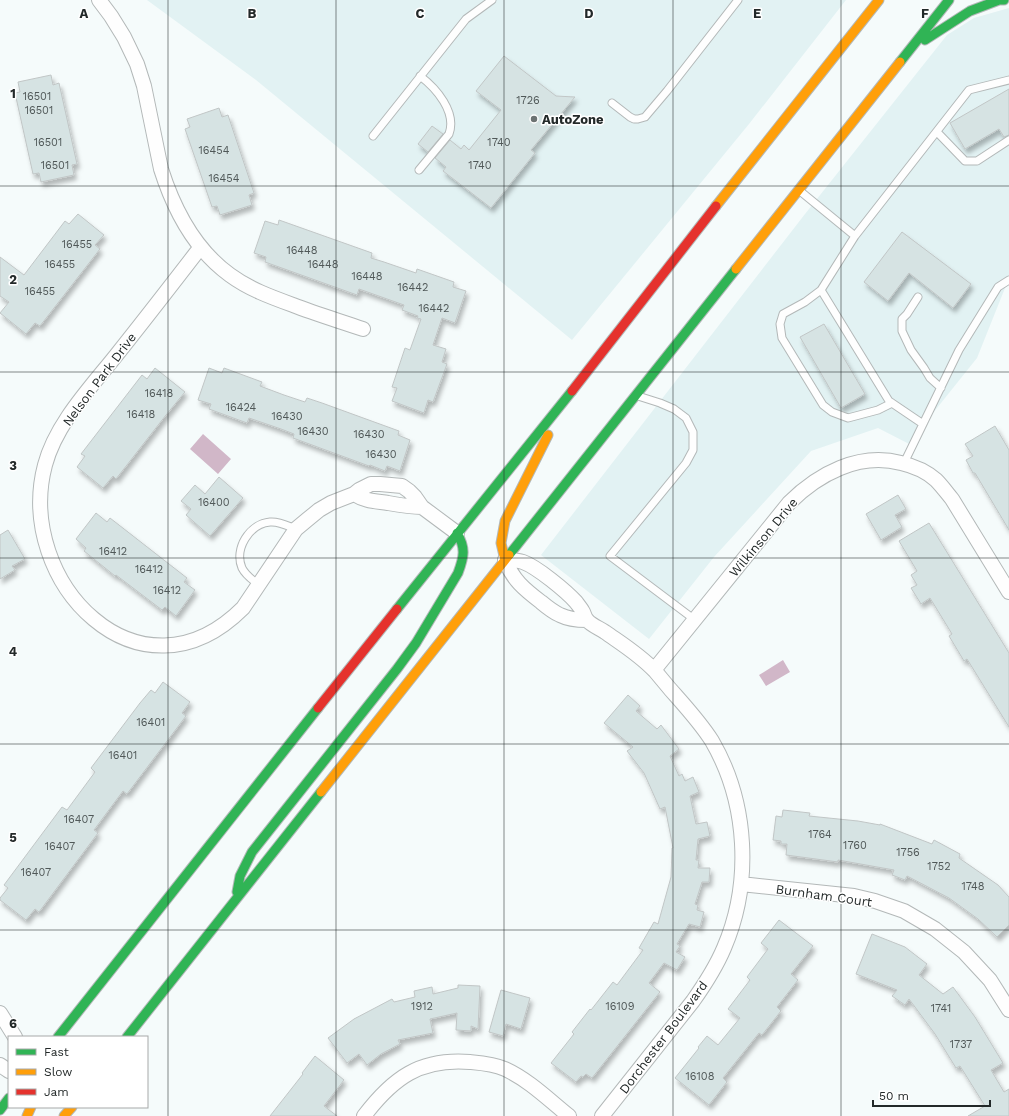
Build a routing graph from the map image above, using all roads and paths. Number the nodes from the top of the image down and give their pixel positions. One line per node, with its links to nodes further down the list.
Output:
1 (99, 0): 17 (street)
2 (492, 0): 8 (lane)
3 (738, 0): 10 (lane)
4 (879, 0): 24 (highway)
5 (949, 0): 7 (highway)
6 (1004, 0): 7 (highway)
7 (912, 48): 15 (highway)
8 (420, 76): 12 (lane); 14 (lane)
9 (1009, 80): 11 (lane)
10 (612, 103)
11 (936, 132): 13 (lane); 16 (lane)
12 (373, 136)
13 (1009, 140)
14 (420, 170)
15 (799, 190): 16 (lane); 23 (highway)
16 (855, 236): 19 (lane)
17 (200, 248): 21 (street); 33 (street, Nelson Park Drive)
18 (1009, 280): 22 (lane)
19 (821, 290): 25 (lane); 25 (lane)
20 (918, 297): 22 (lane)
21 (363, 330)
22 (941, 388): 26 (lane)
23 (636, 395): 32 (highway); 36 (lane)
24 (567, 397): 31 (highway); 32 (highway)
25 (892, 403): 26 (lane)
26 (923, 424): 27 (lane)
27 (904, 463): 34 (street, Wilkinson Drive); 36 (street, Wilkinson Drive)
28 (354, 494): 29 (street); 29 (street, Nelson Park Drive); 30 (street, Nelson Park Drive)
29 (422, 507): 31 (street)
30 (296, 530): 33 (street, Nelson Park Drive); 33 (lane)
31 (457, 533): 39 (highway); 43 (highway)
32 (505, 560): 35 (street, Dorchester Boulevard); 35 (street); 39 (highway)
33 (259, 585)
34 (1009, 592)
35 (587, 620): 37 (street, Dorchester Boulevard)
36 (695, 620): 37 (street, Wilkinson Drive)
37 (654, 670): 38 (street, Dorchester Boulevard)
38 (741, 884): 40 (street, Burnham Court); 51 (street, Dorchester Boulevard)
39 (236, 899): 44 (highway)
40 (1009, 1010)
41 (0, 1013): 42 (street)
42 (14, 1036)
43 (59, 1036)
44 (128, 1036)
45 (8, 1099): 47 (highway)
46 (71, 1108): 48 (highway)
47 (0, 1110)
48 (64, 1116)
49 (364, 1116): 50 (street)
50 (569, 1116)
51 (602, 1116)

